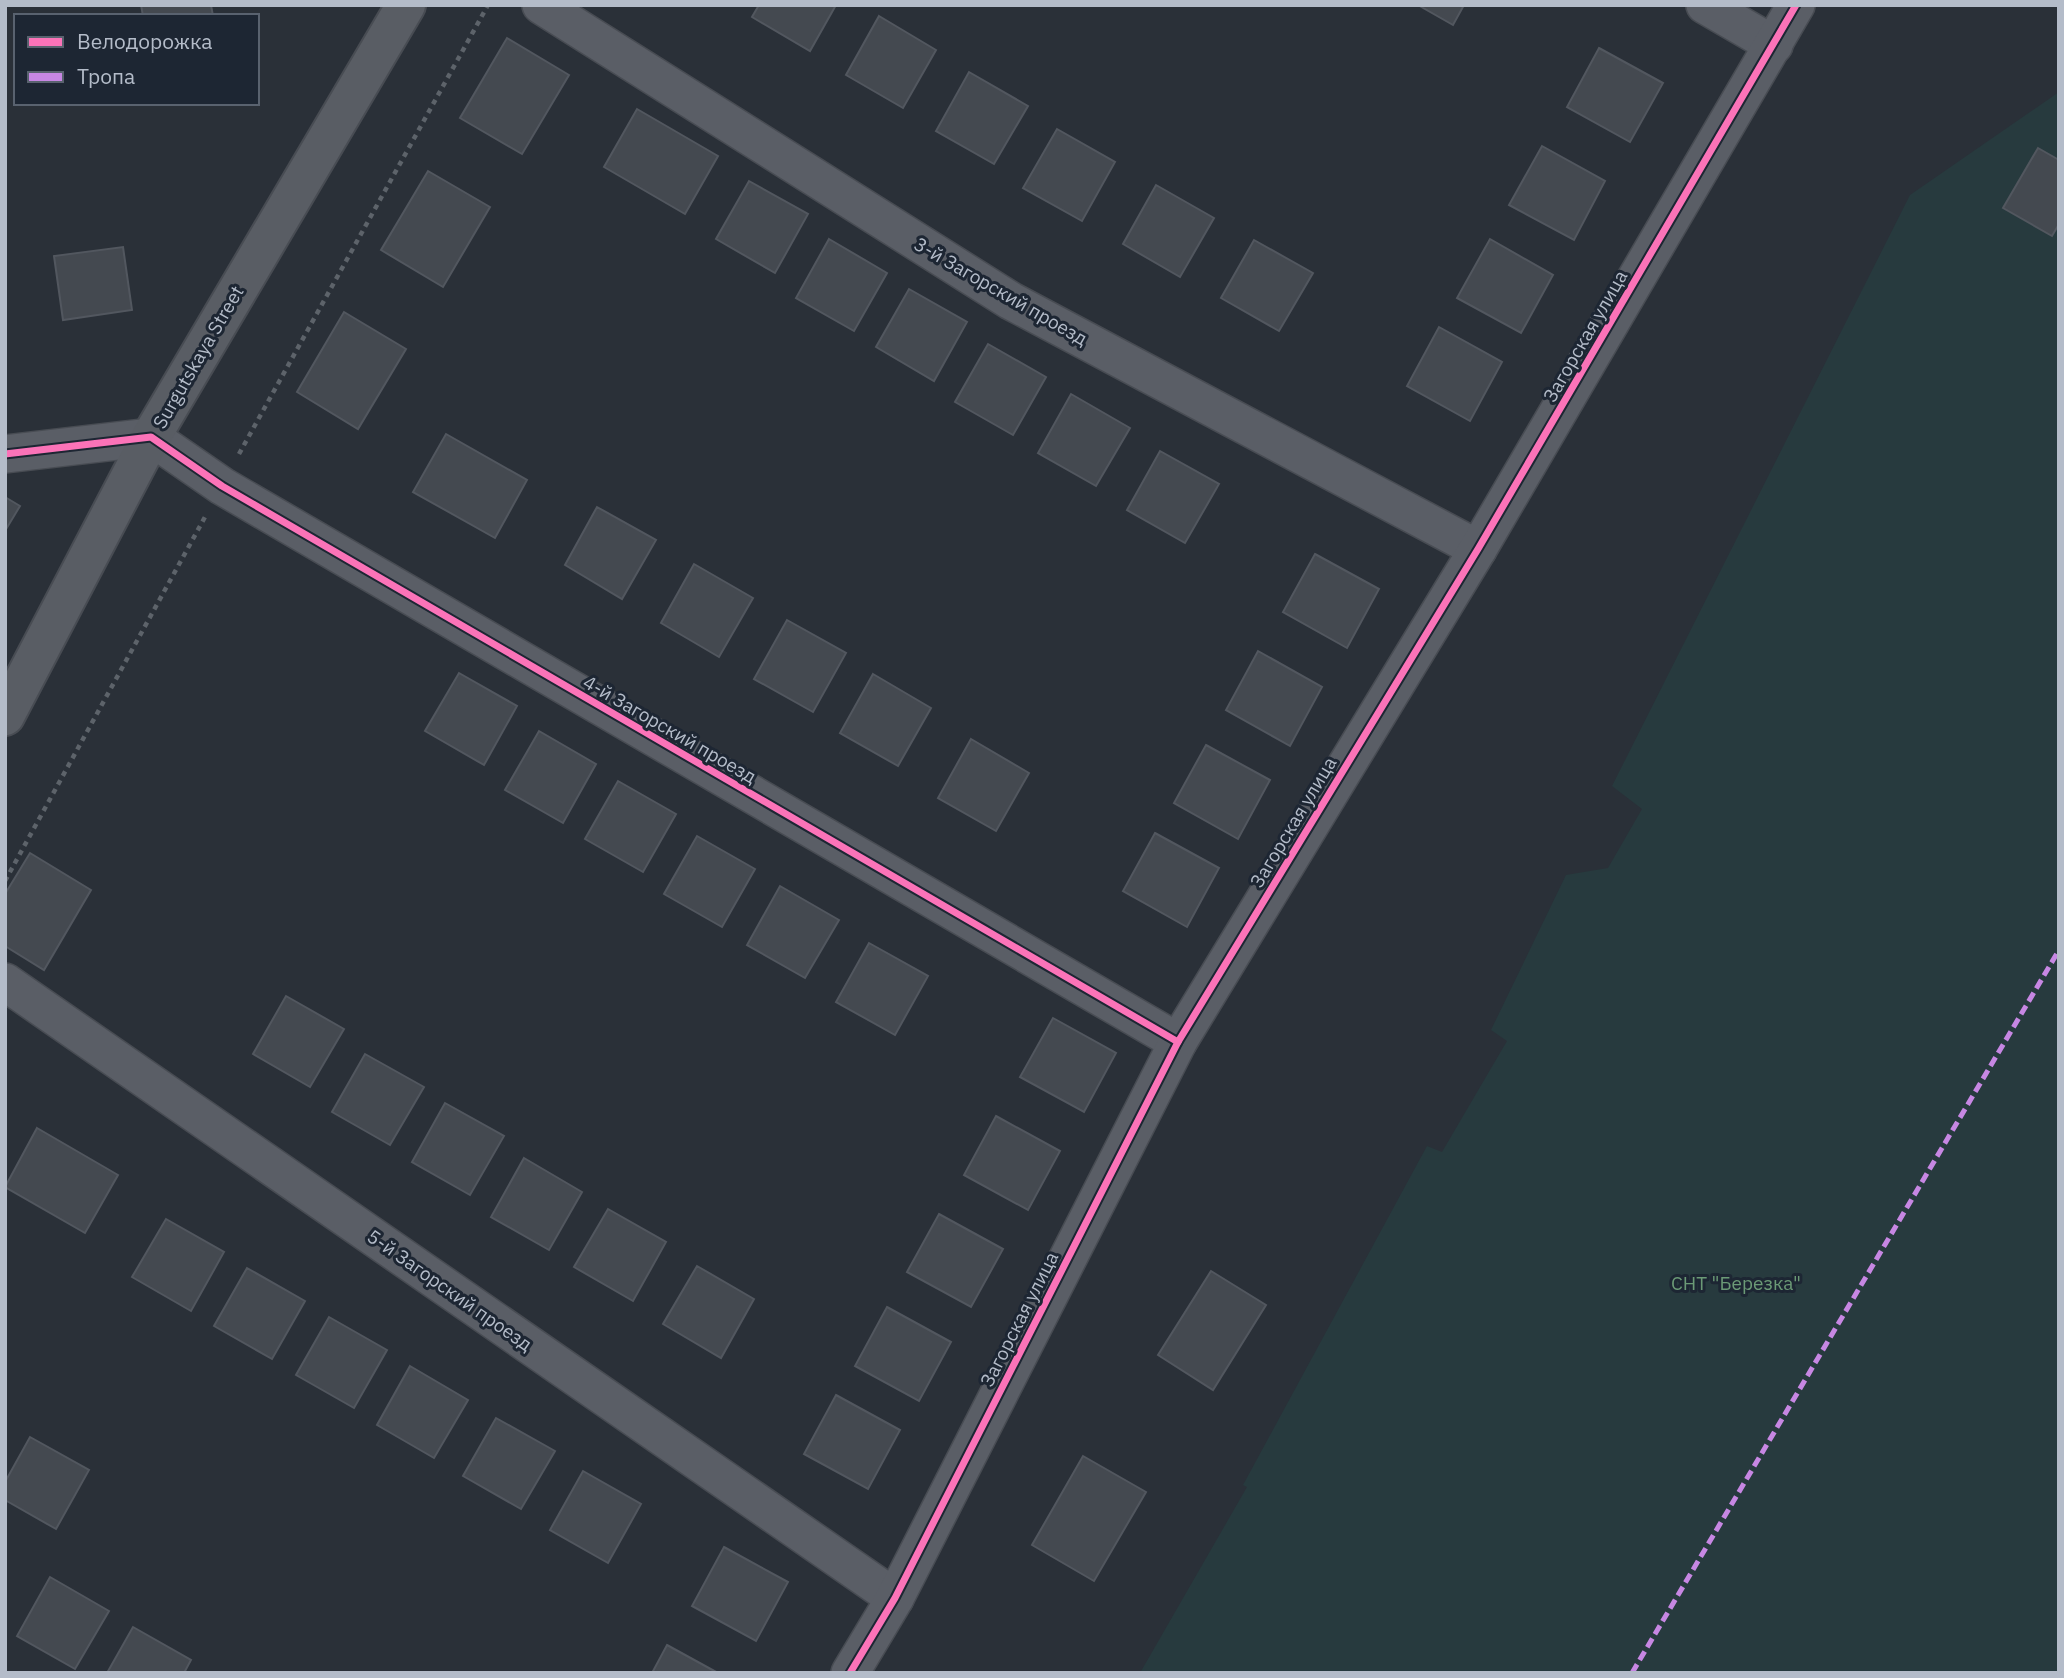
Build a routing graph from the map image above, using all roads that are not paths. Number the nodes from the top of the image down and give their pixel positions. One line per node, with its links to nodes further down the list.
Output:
1 (405, 5): 6 (street, Surgutskaya Street)
2 (541, 5): 8 (street, 3-й Загорский проезд)
3 (1705, 5): 5 (street)
4 (1796, 5): 5 (street, Загорская улица)
5 (1774, 44): 8 (street, Загорская улица)
6 (151, 437): 7 (street); 9 (street, Surgutskaya Street); 11 (street, 4-й Загорский проезд)
7 (5, 454)
8 (1478, 549): 11 (street, Загорская улица)
9 (5, 716)
10 (5, 982): 12 (street, 5-й Загорский проезд)
11 (1178, 1042): 12 (street, Загорская улица)
12 (895, 1598): 13 (street, Загорская улица)
13 (850, 1673)

